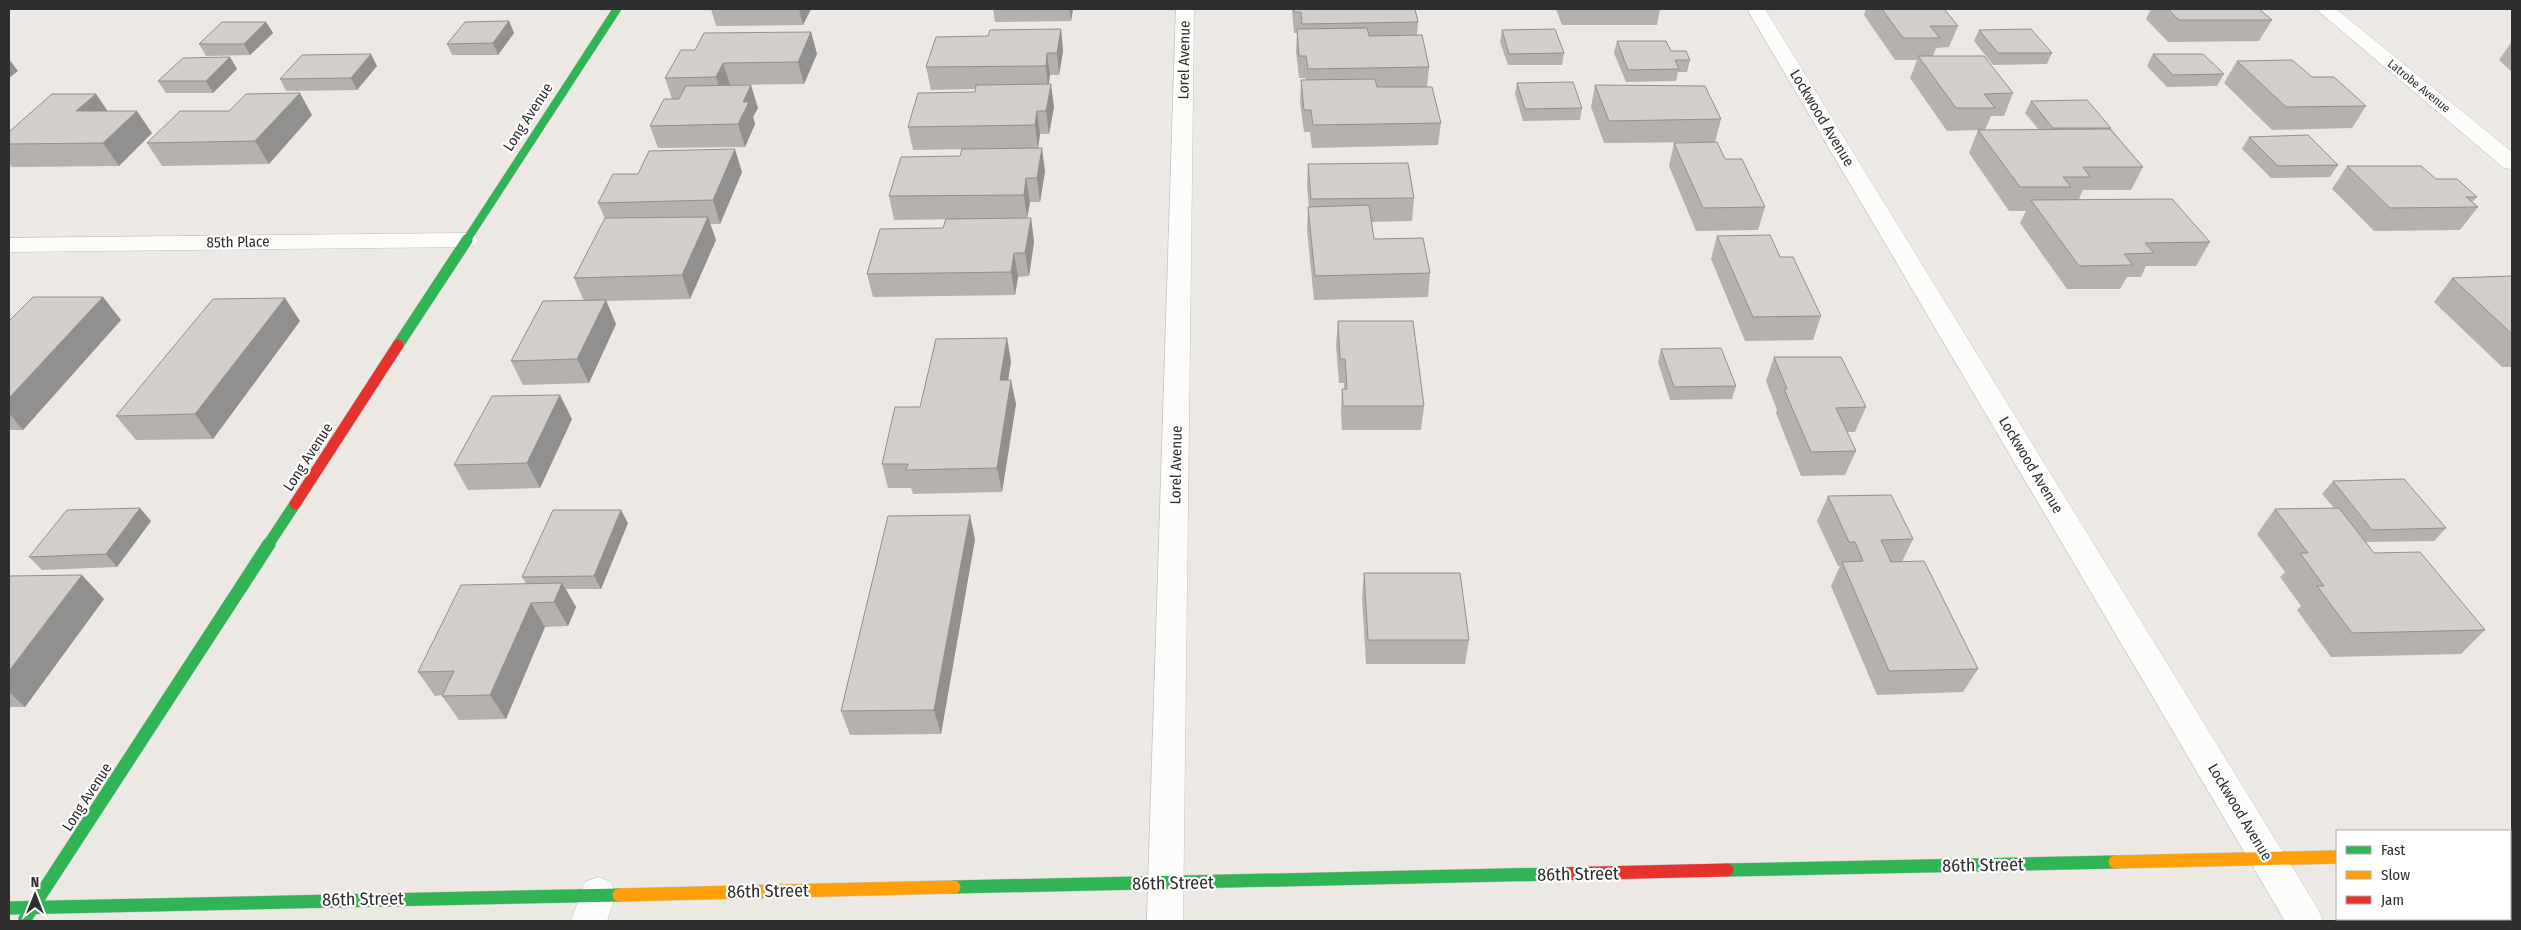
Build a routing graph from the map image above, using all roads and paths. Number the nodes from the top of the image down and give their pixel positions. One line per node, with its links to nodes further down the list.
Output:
1 (617, 9): 6 (street, Long Avenue)
2 (1185, 9): 10 (street, Lorel Avenue)
3 (1756, 9): 9 (street, Lockwood Avenue)
4 (2325, 9): 5 (street, Latrobe Avenue)
5 (2512, 162)
6 (467, 240): 7 (street, 85th Place); 11 (street, Long Avenue)
7 (9, 245)
8 (2336, 857): 9 (street, 86th Street)
9 (2268, 858): 10 (street, 86th Street); 16 (street, Lockwood Avenue)
10 (1166, 883): 13 (street, 86th Street); 15 (street, Lorel Avenue)
11 (33, 907): 12 (street, 86th Street); 13 (street, 86th Street); 14 (street, Long Avenue)
12 (9, 908)
13 (593, 908)
14 (24, 921)
15 (1166, 921)
16 (2305, 921)

